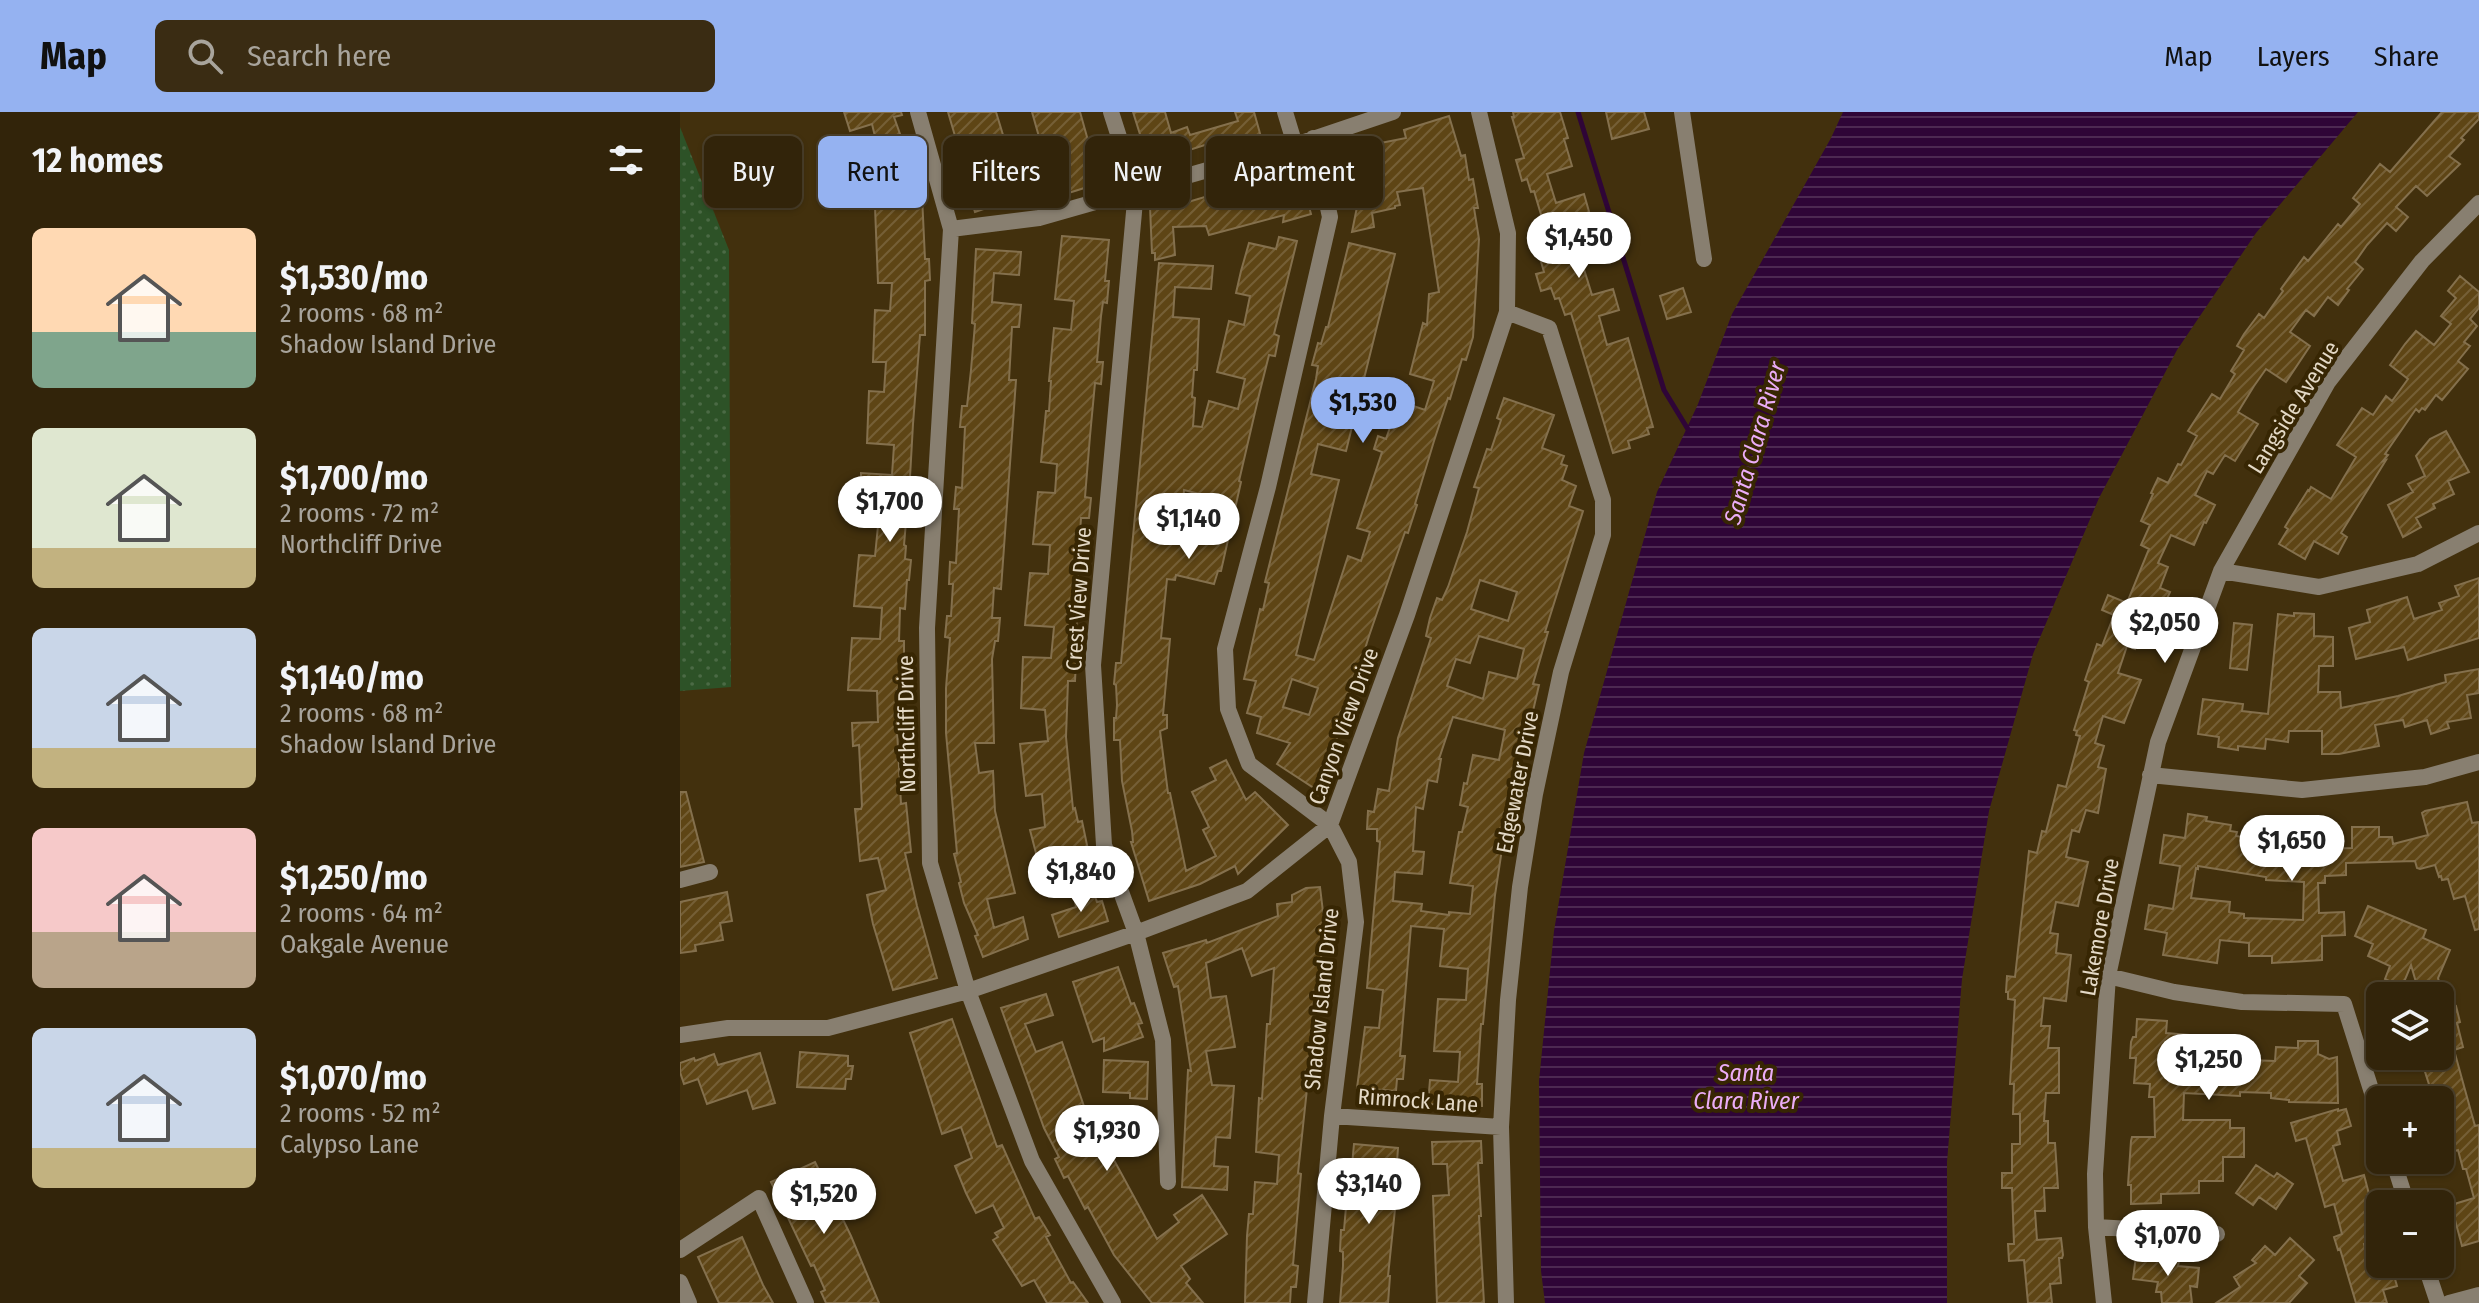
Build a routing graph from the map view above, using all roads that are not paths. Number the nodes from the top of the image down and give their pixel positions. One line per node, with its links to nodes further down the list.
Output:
1 (918, 112): 14 (street, Northcliff Drive)
2 (1111, 112): 7 (street, Crest View Drive)
3 (1285, 112): 8 (street)
4 (1393, 112): 9 (street)
5 (1479, 112): 16 (street, Canyon View Drive)
6 (1682, 112): 15 (street)
7 (1119, 136)
8 (1292, 136)
9 (1319, 136)
10 (2479, 203): 18 (street, Langside Avenue)
11 (1085, 205): 14 (street)
12 (1134, 208): 24 (street, Crest View Drive)
13 (1328, 208): 21 (street, Shadow Island Drive)
14 (951, 229): 26 (street, Northcliff Drive)
15 (1704, 259)
16 (1507, 312): 21 (street, Canyon View Drive); 30 (street, Edgewater Drive)
17 (2479, 533): 18 (street)
18 (2221, 571): 20 (street, Lakemore Drive)
19 (2479, 762): 20 (street)
20 (2150, 775): 25 (street, Lakemore Drive)
21 (1330, 825): 24 (street, Canyon View Drive); 29 (street, Shadow Island Drive)
22 (710, 872): 23 (street)
23 (680, 880)
24 (1136, 933): 26 (street, Canyon View Drive); 31 (street, Crest View Drive)
25 (2108, 976): 28 (street); 32 (street, Lakemore Drive)
26 (968, 991): 27 (street, Canyon View Drive); 40 (street, Northcliff Drive)
27 (680, 1035)
28 (2370, 1086)
29 (1332, 1116): 30 (street, Rimrock Lane); 41 (street, Shadow Island Drive)
30 (1501, 1127): 42 (street, Edgewater Drive)
31 (1168, 1182)
32 (2096, 1227): 33 (street); 43 (street, Lakemore Drive)
33 (2217, 1234)
34 (680, 1250): 39 (street)
35 (2430, 1278): 44 (street)
36 (680, 1282): 38 (street)
37 (2479, 1295): 45 (street)
38 (689, 1303)
39 (806, 1303)
40 (1113, 1303)
41 (1315, 1303)
42 (1506, 1303)
43 (2104, 1303)
44 (2438, 1303)
45 (2449, 1303)

